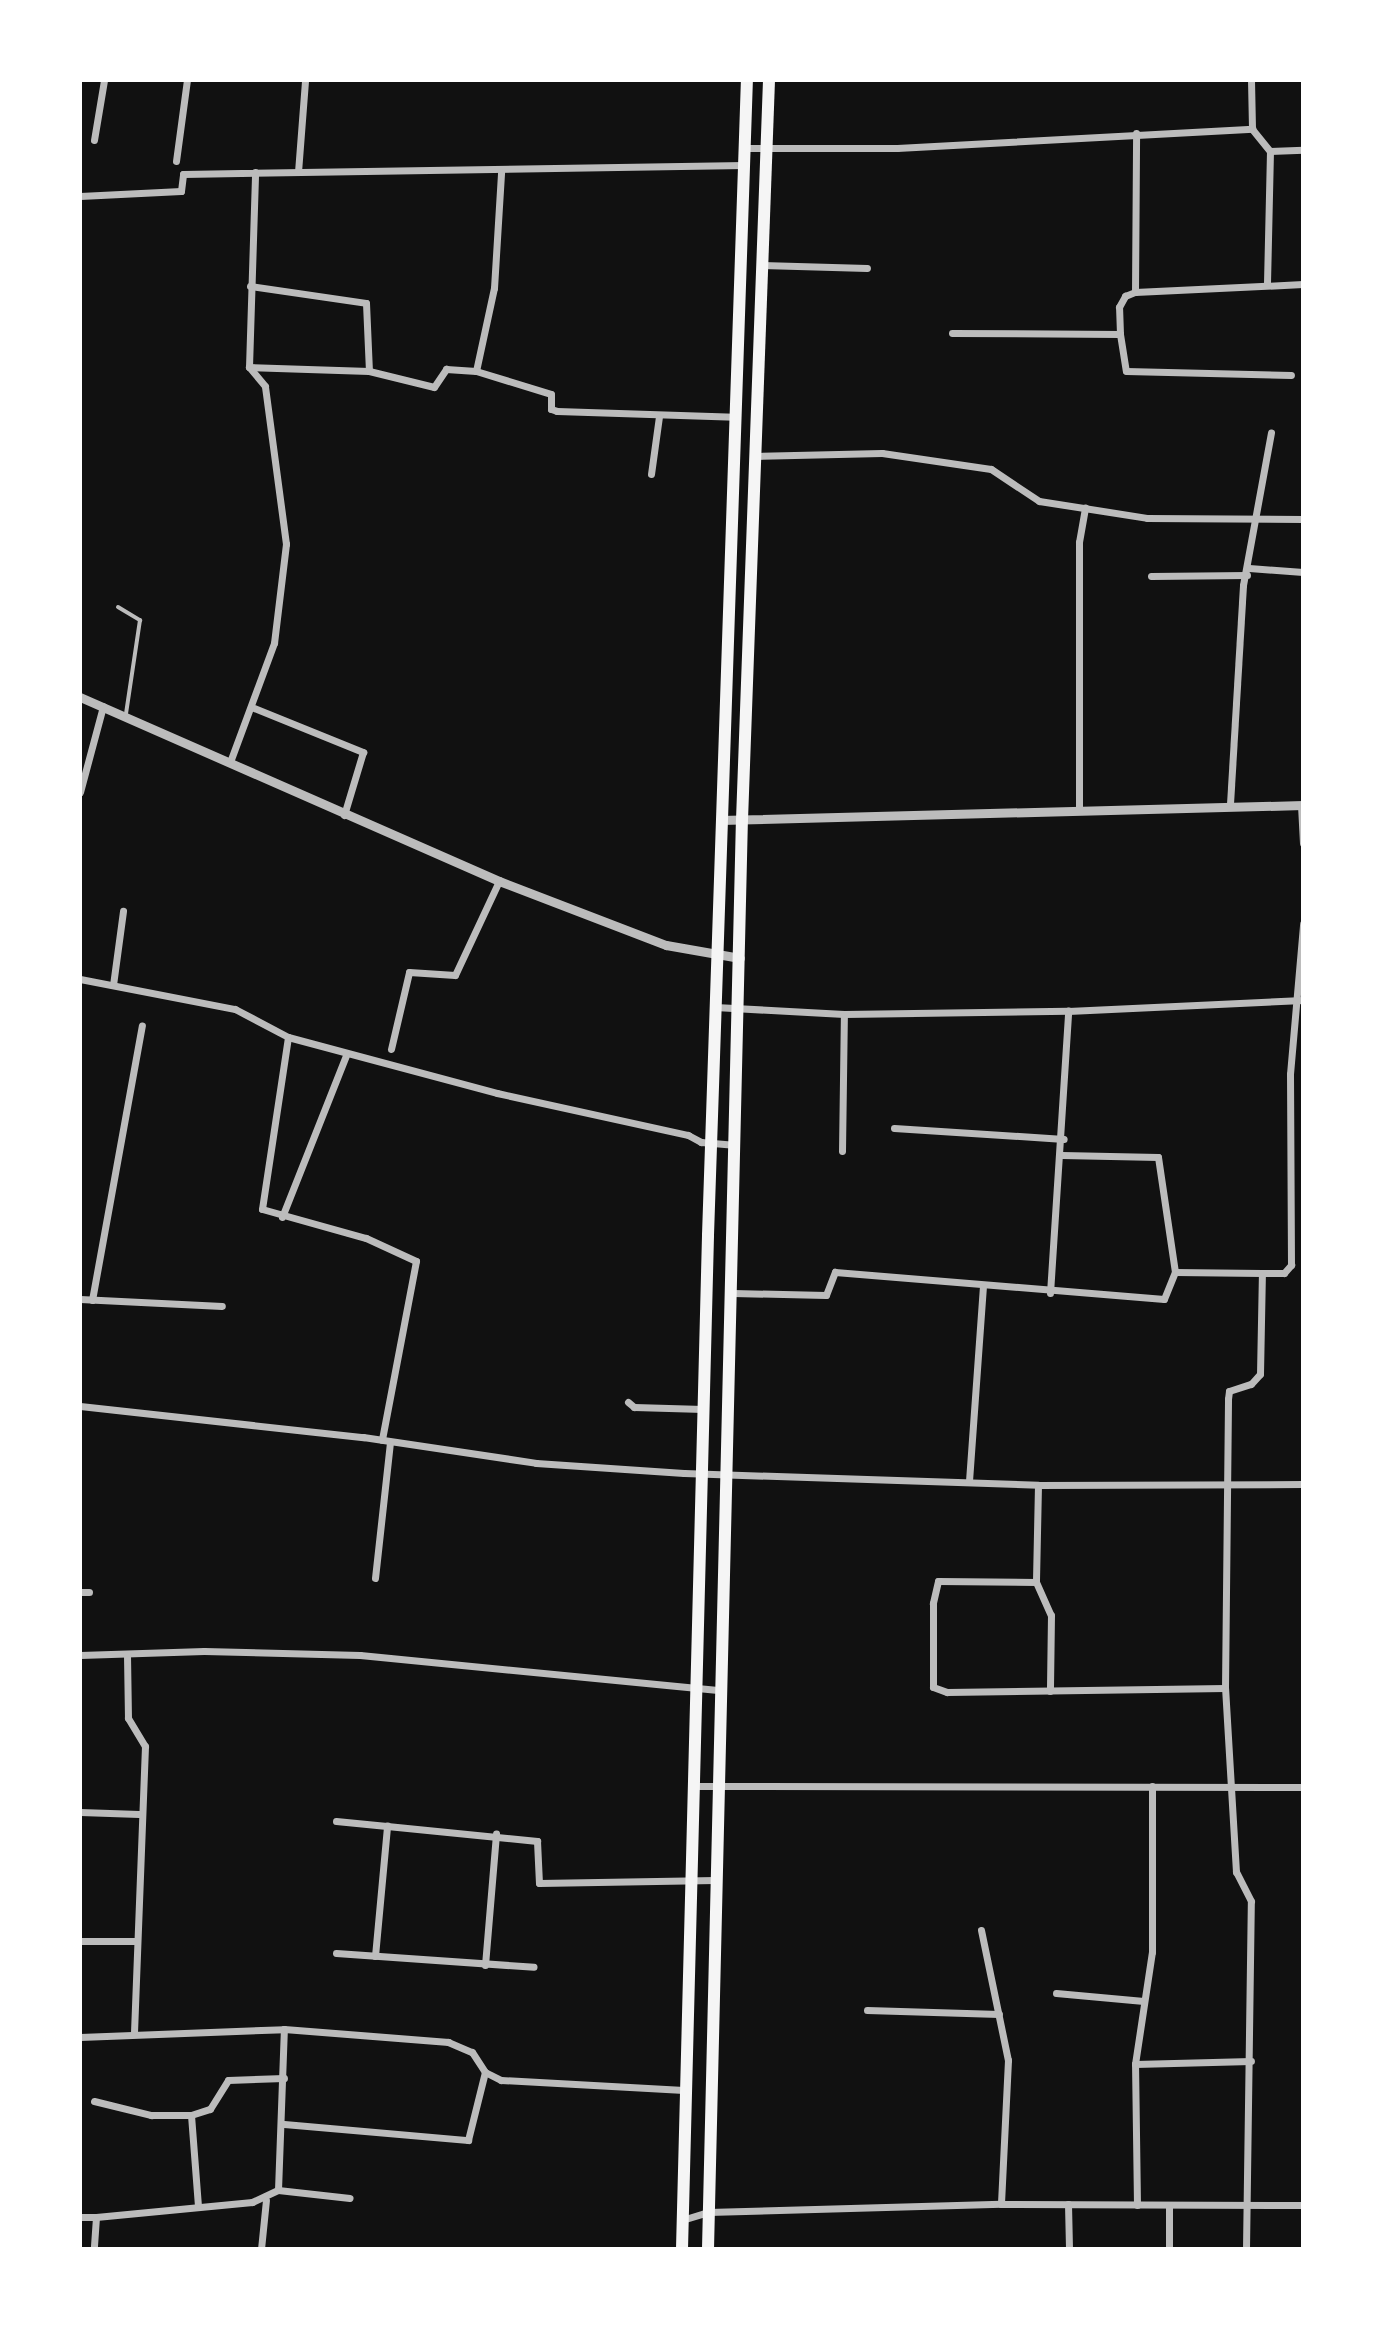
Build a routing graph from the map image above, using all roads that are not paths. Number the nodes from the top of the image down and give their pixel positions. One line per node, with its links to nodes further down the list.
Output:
1 (104, 80): 9 (street)
2 (187, 80): 14 (street)
3 (305, 80): 17 (street)
4 (747, 80): 10 (main road)
5 (769, 80): 11 (main road)
6 (1251, 80): 7 (street)
7 (1252, 129): 8 (street); 13 (street)
8 (1136, 133): 11 (street); 25 (street)
9 (94, 140)
10 (746, 148): 11 (street); 15 (main road)
11 (767, 148): 20 (main road)
12 (1303, 150): 13 (street)
13 (1270, 151): 22 (street)
14 (176, 161)
15 (744, 165): 18 (street); 33 (main road)
16 (255, 172): 17 (street); 19 (street); 24 (street)
17 (298, 172): 18 (street)
18 (501, 172): 30 (street)
19 (80, 196)
20 (762, 265): 21 (street); 35 (main road)
21 (867, 268)
22 (1267, 284): 23 (street); 25 (street)
23 (1303, 284)
24 (250, 286): 28 (street); 29 (street)
25 (1135, 292): 27 (street)
26 (952, 333): 27 (street)
27 (1120, 334): 31 (street)
28 (249, 367): 29 (street); 48 (street)
29 (369, 371): 30 (street)
30 (476, 371): 32 (street)
31 (1291, 375)
32 (659, 416): 33 (street); 36 (street)
33 (734, 417): 37 (main road)
34 (1271, 433): 40 (street)
35 (754, 456): 38 (main road); 39 (street)
36 (651, 474)
37 (732, 496): 38 (main road); 56 (main road)
38 (754, 497): 57 (main road)
39 (1085, 508): 40 (street); 54 (street)
40 (1259, 518): 41 (street); 42 (street)
41 (1303, 519)
42 (1248, 572): 43 (street); 44 (street); 52 (street)
43 (1303, 572)
44 (1151, 576)
45 (118, 607): 49 (lane)
46 (80, 697): 47 (street)
47 (103, 706): 49 (street); 51 (street)
48 (254, 708): 50 (street); 55 (street)
49 (126, 716): 50 (street)
50 (230, 762): 55 (street)
51 (80, 792)
52 (1230, 804): 53 (street); 54 (street)
53 (1302, 805): 58 (street)
54 (1079, 807): 57 (street)
55 (344, 815): 59 (street)
56 (720, 820): 57 (street); 62 (main road)
57 (742, 820): 63 (main road)
58 (1303, 843)
59 (499, 881): 62 (street); 74 (street)
60 (123, 911): 65 (street)
61 (1303, 924): 66 (street)
62 (716, 957): 63 (street); 68 (main road)
63 (740, 958): 69 (main road)
64 (80, 979): 65 (street)
65 (113, 985): 73 (street)
66 (1294, 1000): 67 (street); 70 (street); 84 (street)
67 (1303, 1000)
68 (715, 1007): 69 (street); 78 (main road)
69 (738, 1009): 71 (street); 79 (main road)
70 (1068, 1011): 71 (street); 77 (street)
71 (844, 1014): 80 (street)
72 (142, 1026): 89 (street)
73 (288, 1037): 75 (street); 82 (street)
74 (391, 1049)
75 (347, 1053): 78 (street); 82 (street)
76 (894, 1128): 77 (street)
77 (1064, 1139): 81 (street)
78 (711, 1144): 79 (street); 93 (main road)
79 (736, 1145): 86 (main road)
80 (842, 1151)
81 (1062, 1155): 83 (street); 87 (street)
82 (282, 1217): 94 (street)
83 (1175, 1272): 84 (street); 87 (street)
84 (1262, 1273): 100 (street)
85 (983, 1288): 86 (street); 87 (street); 97 (street)
86 (733, 1293): 96 (main road)
87 (1050, 1293)
88 (80, 1299): 89 (street)
89 (92, 1300): 90 (street)
90 (222, 1306)
91 (628, 1402): 93 (street)
92 (80, 1406): 94 (street)
93 (703, 1409): 95 (main road)
94 (386, 1441): 95 (street); 103 (street)
95 (701, 1473): 96 (street); 101 (main road)
96 (726, 1473): 97 (street); 102 (main road)
97 (969, 1481): 99 (street)
98 (1303, 1484): 100 (street)
99 (1038, 1485): 100 (street); 104 (street)
100 (1228, 1485): 107 (street)
101 (700, 1522): 102 (main road); 108 (main road)
102 (725, 1522): 109 (main road)
103 (375, 1578)
104 (1036, 1582): 110 (street); 110 (street)
105 (80, 1655): 106 (street)
106 (127, 1655): 108 (street); 117 (street)
107 (1225, 1688): 110 (street); 111 (street)
108 (695, 1689): 109 (street); 112 (main road)
109 (720, 1690): 115 (main road)
110 (1050, 1691)
111 (1231, 1784): 113 (street); 114 (street); 137 (street)
112 (693, 1786): 115 (street); 121 (main road)
113 (1152, 1786): 115 (street); 131 (street)
114 (1303, 1787)
115 (718, 1789): 122 (main road)
116 (80, 1812): 117 (street)
117 (139, 1814): 125 (street)
118 (336, 1821): 119 (street)
119 (387, 1826): 120 (street); 127 (street)
120 (496, 1833): 121 (street); 128 (street)
121 (690, 1879): 122 (street); 141 (main road)
122 (715, 1880): 155 (main road)
123 (981, 1930): 133 (street)
124 (80, 1941): 125 (street)
125 (134, 1941): 135 (street)
126 (336, 1953): 127 (street)
127 (375, 1956): 128 (street)
128 (485, 1965): 129 (street)
129 (534, 1967)
130 (1056, 1993): 131 (street)
131 (1144, 2001): 138 (street)
132 (867, 2010): 133 (street)
133 (999, 2014): 148 (street)
134 (284, 2029): 135 (street); 139 (street); 140 (street)
135 (134, 2033): 136 (street)
136 (80, 2037)
137 (1251, 2061): 138 (street); 152 (street)
138 (1135, 2064): 150 (street)
139 (485, 2072): 141 (street); 144 (street)
140 (284, 2078): 143 (street); 144 (street)
141 (684, 2090): 158 (main road)
142 (94, 2101): 143 (street)
143 (191, 2115): 154 (street)
144 (284, 2124): 145 (street)
145 (278, 2190): 146 (street); 147 (street)
146 (350, 2198)
147 (266, 2200): 154 (street); 160 (street)
148 (1001, 2204): 149 (street); 155 (street)
149 (1068, 2204): 150 (street); 163 (street)
150 (1137, 2205): 151 (street)
151 (1169, 2205): 152 (street); 164 (street)
152 (1248, 2205): 153 (street); 165 (street)
153 (1303, 2205)
154 (198, 2206): 157 (street)
155 (708, 2212): 158 (street); 162 (main road)
156 (80, 2217): 157 (street)
157 (96, 2217): 159 (street)
158 (682, 2220): 161 (main road)
159 (94, 2249)
160 (261, 2249)
161 (682, 2249)
162 (708, 2249)
163 (1069, 2249)
164 (1169, 2249)
165 (1246, 2249)

